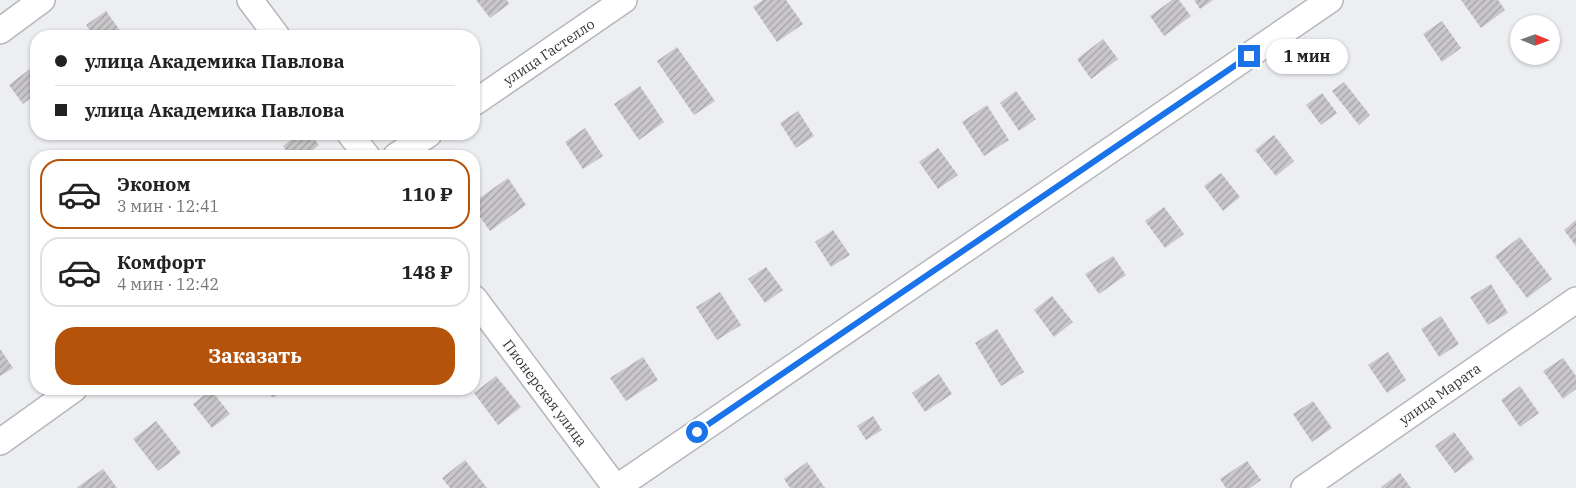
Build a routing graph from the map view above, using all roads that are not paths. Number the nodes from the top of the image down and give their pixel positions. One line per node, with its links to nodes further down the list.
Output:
1 (42, 0): 6 (street)
2 (250, 0): 5 (street)
3 (624, 0): 7 (street, улица Гастелло)
4 (1330, 0): 16 (street)
5 (272, 30)
6 (0, 31)
7 (480, 99)
8 (355, 140): 10 (street)
9 (420, 140): 11 (street)
10 (362, 150)
11 (405, 150)
12 (1576, 300): 17 (street, улица Марата)
13 (480, 306): 16 (street, Пионерская улица)
14 (66, 395): 15 (street)
15 (0, 442)
16 (616, 488)
17 (1304, 488)

